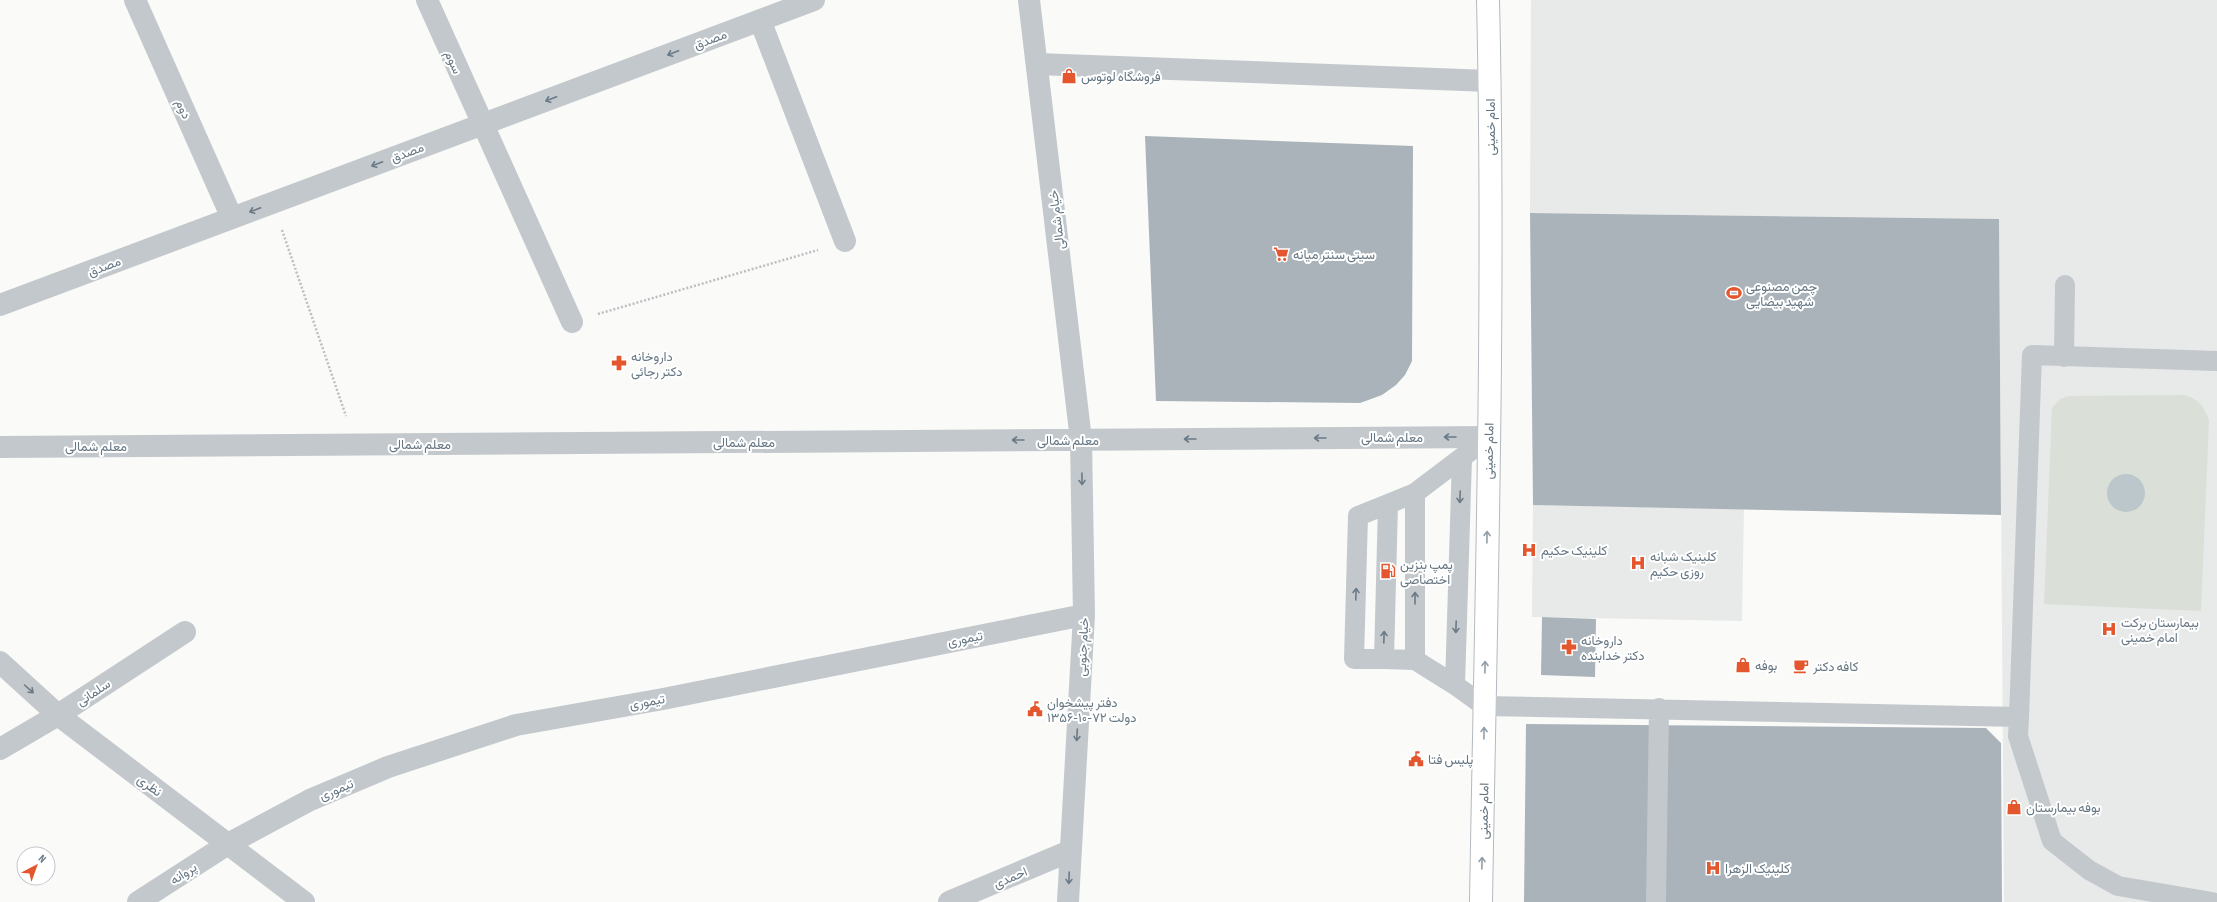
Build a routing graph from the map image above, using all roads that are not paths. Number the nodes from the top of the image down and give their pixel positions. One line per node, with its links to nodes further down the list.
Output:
1 (135, 0): 10 (street, دوم)
2 (427, 0): 9 (street, سوم)
3 (814, 0): 6 (street, مصدق)
4 (1029, 0): 7 (street, خیام شمالی)
5 (1488, 0): 8 (main road, امام خمینی)
6 (760, 20): 9 (street, مصدق, one-way to 9); 11 (street)
7 (1037, 64): 8 (street); 18 (street, خیام شمالی)
8 (1490, 81): 17 (main road, امام خمینی)
9 (481, 125): 10 (street, مصدق, one-way to 10); 14 (street, سوم)
10 (232, 218): 13 (street, مصدق)
11 (846, 242)
12 (2065, 285): 15 (lane)
13 (0, 305)
14 (572, 322)
15 (2064, 357): 16 (lane); 32 (lane)
16 (2217, 361)
17 (1489, 437): 18 (street, معلم شمالی, one-way to 18); 20 (lane); 29 (main road, امام خمینی, one-way to 17)
18 (1081, 440): 19 (street, معلم شمالی, one-way to 19); 23 (street, خیام جنوبی, one-way to 23)
19 (0, 447)
20 (1462, 458): 21 (lane); 28 (lane, one-way to 28)
21 (1416, 493): 22 (lane); 26 (lane, one-way to 21)
22 (1388, 504): 25 (lane, one-way to 22); 25 (lane, one-way to 22)
23 (1084, 615): 34 (street, تیموری); 35 (street, خیام جنوبی, one-way to 35)
24 (185, 632): 31 (street, سلمانی)
25 (1384, 659): 26 (lane)
26 (1415, 660): 28 (lane)
27 (0, 662): 31 (street, نظری, one-way to 31)
28 (1455, 685): 29 (lane)
29 (1484, 706): 30 (lane); 41 (main road, امام خمینی, one-way to 29)
30 (1659, 708): 32 (lane); 42 (lane)
31 (58, 715): 33 (street, سلمانی); 34 (street, نظری)
32 (2019, 717): 36 (lane)
33 (0, 749)
34 (228, 844): 37 (street, پروانه); 38 (street, نظری)
35 (1070, 851): 39 (street, احمدی); 40 (street, خیام جنوبی, one-way to 40)
36 (2139, 896): 43 (lane)
37 (138, 902)
38 (304, 902)
39 (949, 902)
40 (1068, 902)
41 (1481, 902)
42 (1656, 902)
43 (2212, 902)

